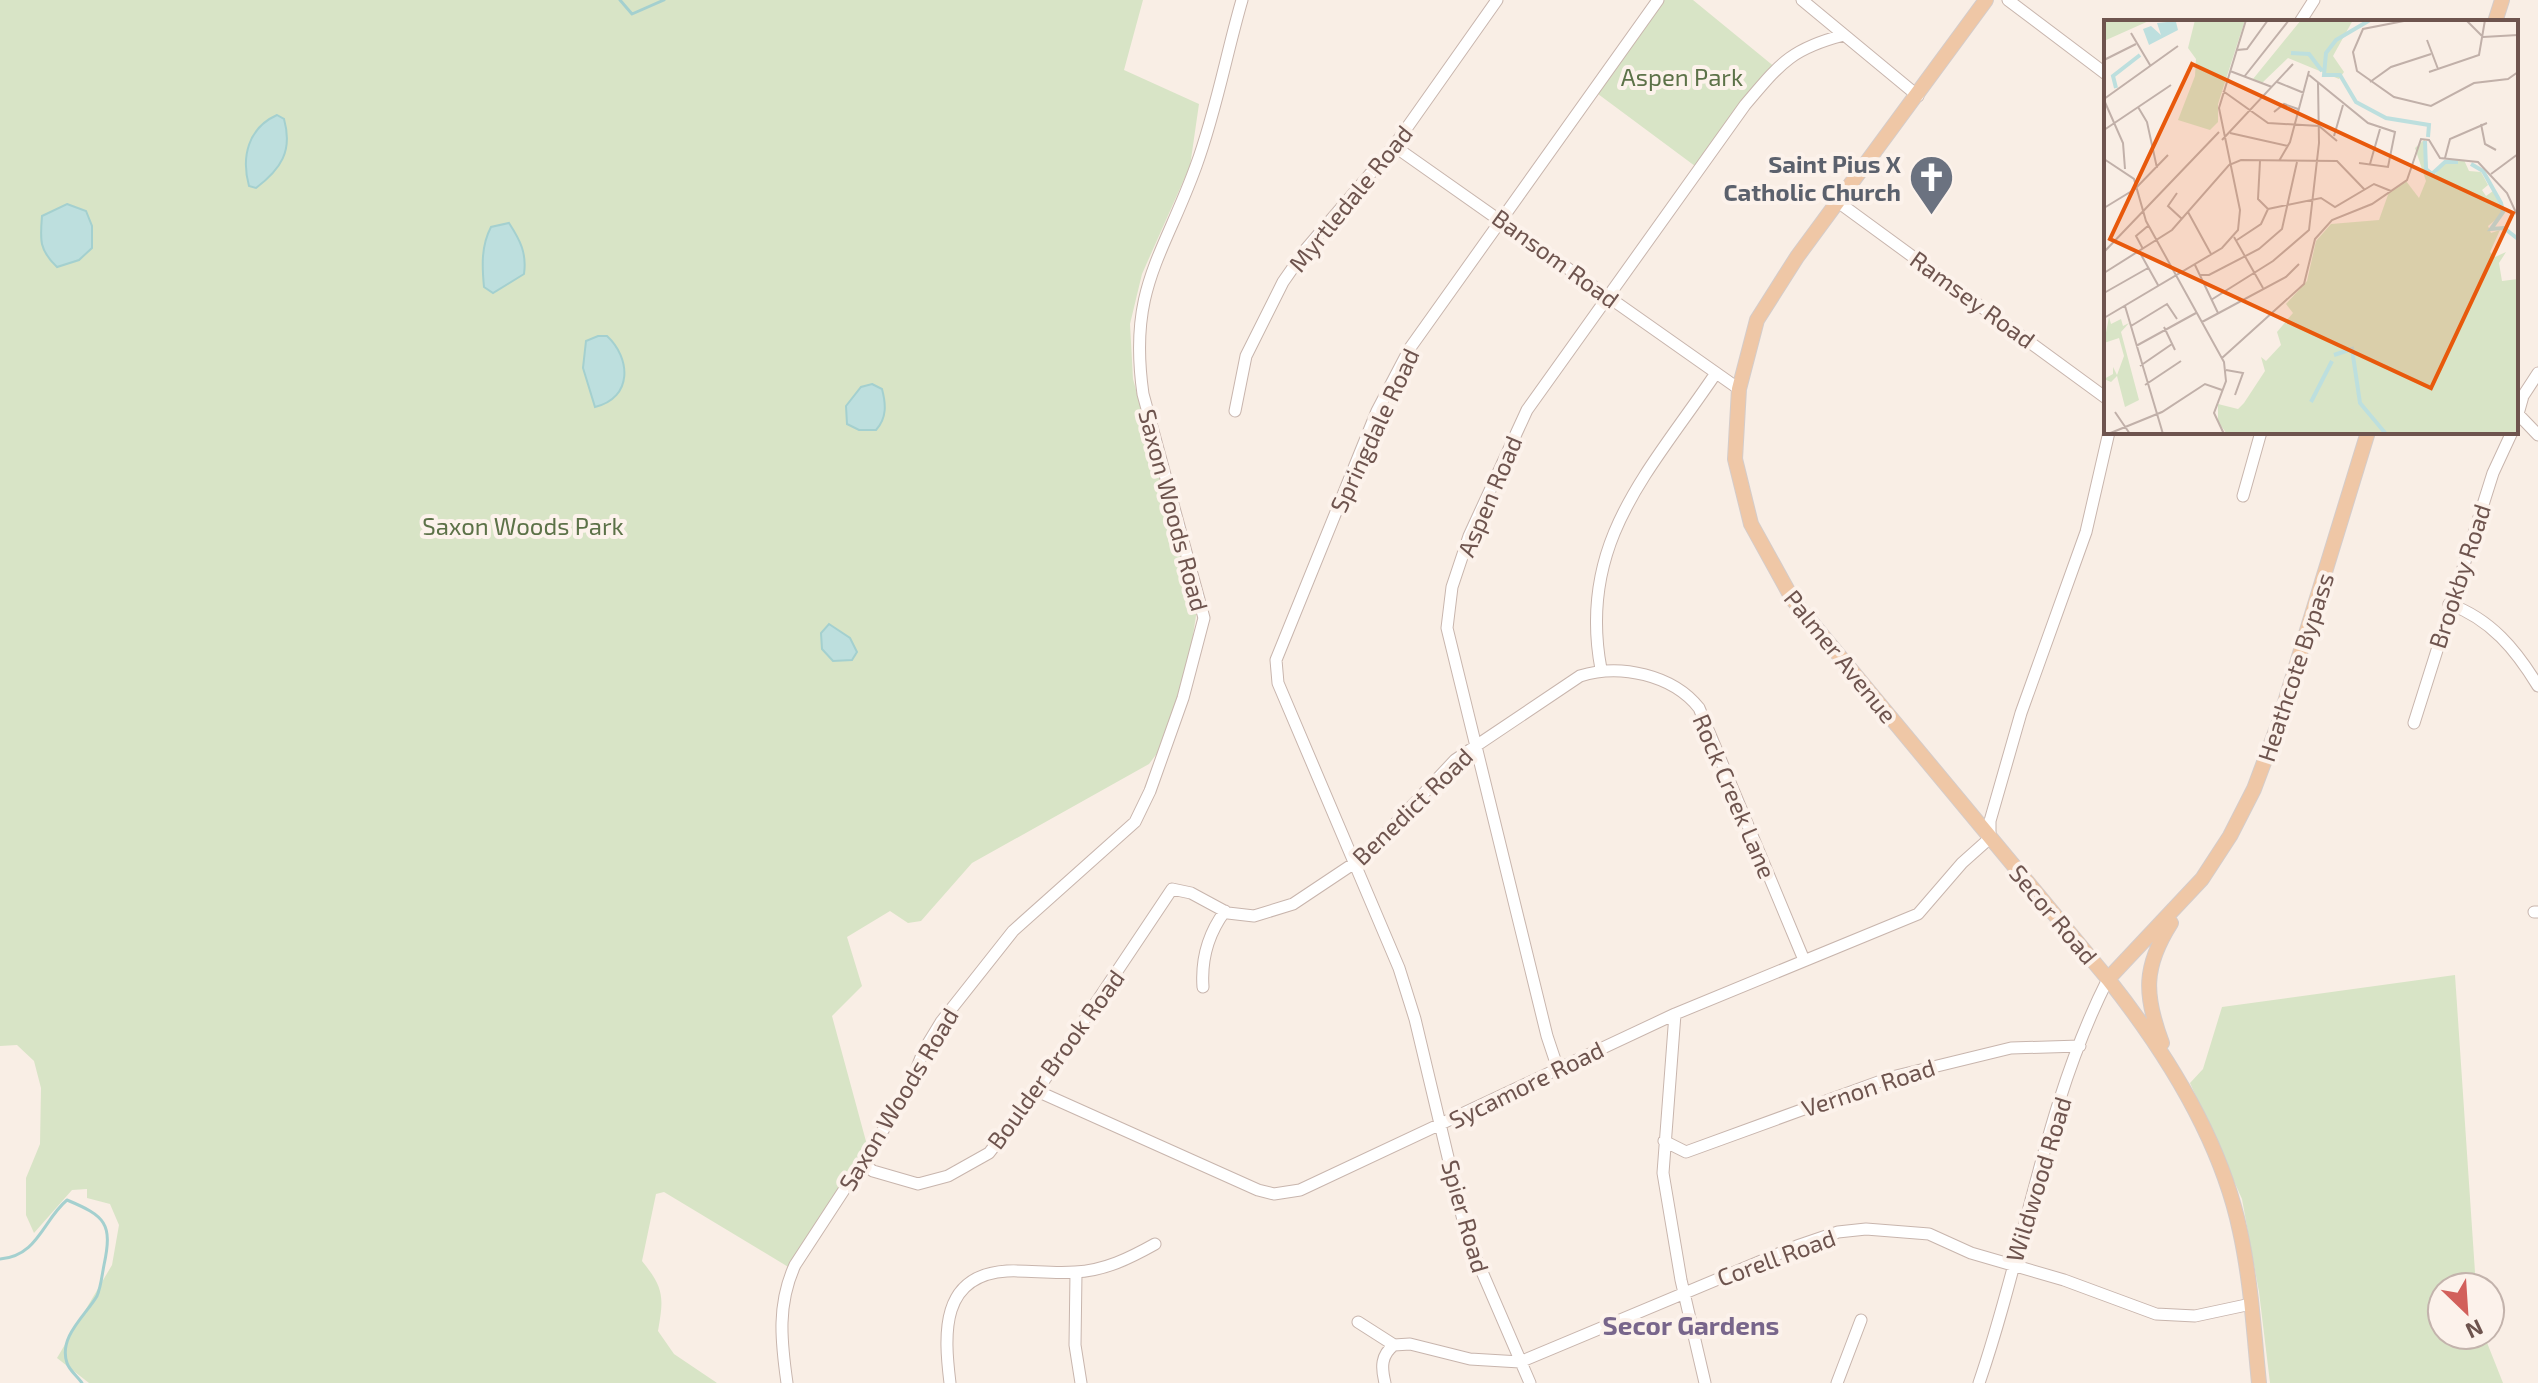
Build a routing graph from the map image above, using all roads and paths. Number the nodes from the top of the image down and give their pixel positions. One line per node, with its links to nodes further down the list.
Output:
1 (1242, 0): 49 (street, Saxon Woods Road)
2 (1497, 0): 12 (street, Myrtledale Road)
3 (1658, 0): 14 (street, Springdale Road)
4 (1802, 0): 9 (street)
5 (1986, 0): 11 (main road, Palmer Avenue)
6 (2008, 0): 10 (street)
7 (2502, 0): 8 (main road)
8 (2496, 20)
9 (1844, 35): 11 (street); 15 (street, Aspen Road)
10 (2104, 72)
11 (1918, 96): 13 (main road, Palmer Avenue)
12 (1394, 146): 14 (street, Bansom Road); 20 (street, Myrtledale Road)
13 (1838, 202): 18 (main road, Palmer Avenue); 19 (street, Ramsey Road)
14 (1502, 218): 15 (street, Bansom Road); 35 (street, Springdale Road)
15 (1609, 296): 16 (street, Bansom Road); 33 (street, Aspen Road)
16 (1716, 373): 18 (street); 30 (street)
17 (2538, 373): 21 (street)
18 (1739, 389): 34 (main road, Palmer Avenue)
19 (2104, 397)
20 (1235, 411)
21 (2518, 413)
22 (2518, 417): 27 (street)
23 (2109, 434): 34 (street)
24 (2260, 434): 28 (street)
25 (2367, 434): 37 (main road, Heathcote Bypass)
26 (2511, 434): 29 (street, Brookby Road)
27 (2538, 435)
28 (2243, 496)
29 (2449, 604): 31 (street); 32 (street, Brookby Road)
30 (1601, 669): 33 (street, Benedict Road); 39 (street, Rock Creek Lane)
31 (2538, 686)
32 (2414, 723)
33 (1477, 743): 35 (street, Benedict Road); 44 (street, Aspen Road)
34 (1990, 838): 39 (street, Sycamore Road); 40 (main road, Secor Road)
35 (1355, 863): 38 (street, Benedict Road); 47 (street, Spier Road)
36 (1172, 889): 38 (street, Benedict Road); 46 (street, Boulder Brook Road)
37 (2193, 890): 40 (main road); 45 (main road)
38 (1225, 911): 41 (street)
39 (1804, 960): 42 (street, Sycamore Road)
40 (2108, 979): 43 (street, Wildwood Road); 45 (main road, Secor Road)
41 (1203, 987)
42 (1675, 1014): 44 (street, Sycamore Road); 48 (street)
43 (2080, 1046): 48 (street, Vernon Road); 51 (street, Wildwood Road)
44 (1558, 1069): 47 (street, Sycamore Road)
45 (2173, 1074): 54 (main road, Secor Road)
46 (1037, 1091): 47 (street, Sycamore Road); 49 (street, Boulder Brook Road)
47 (1441, 1125): 58 (street, Spier Road)
48 (1664, 1141): 53 (street)
49 (861, 1163): 59 (street, Saxon Woods Road)
50 (1155, 1244): 52 (street)
51 (2012, 1267): 53 (street, Corell Road); 54 (street, Corell Road); 66 (street, Wildwood Road)
52 (1076, 1273): 60 (street); 61 (street)
53 (1684, 1292): 58 (street, Corell Road); 64 (street)
54 (2251, 1304): 67 (main road, Secor Road)
55 (1861, 1320): 65 (street)
56 (1358, 1322): 57 (street, Corell Road)
57 (1394, 1345): 58 (street, Corell Road); 62 (street)
58 (1520, 1362): 63 (street, Spier Road)
59 (787, 1383)
60 (950, 1383)
61 (1081, 1383)
62 (1385, 1383)
63 (1530, 1383)
64 (1705, 1383)
65 (1837, 1383)
66 (1979, 1383)
67 (2259, 1383)

